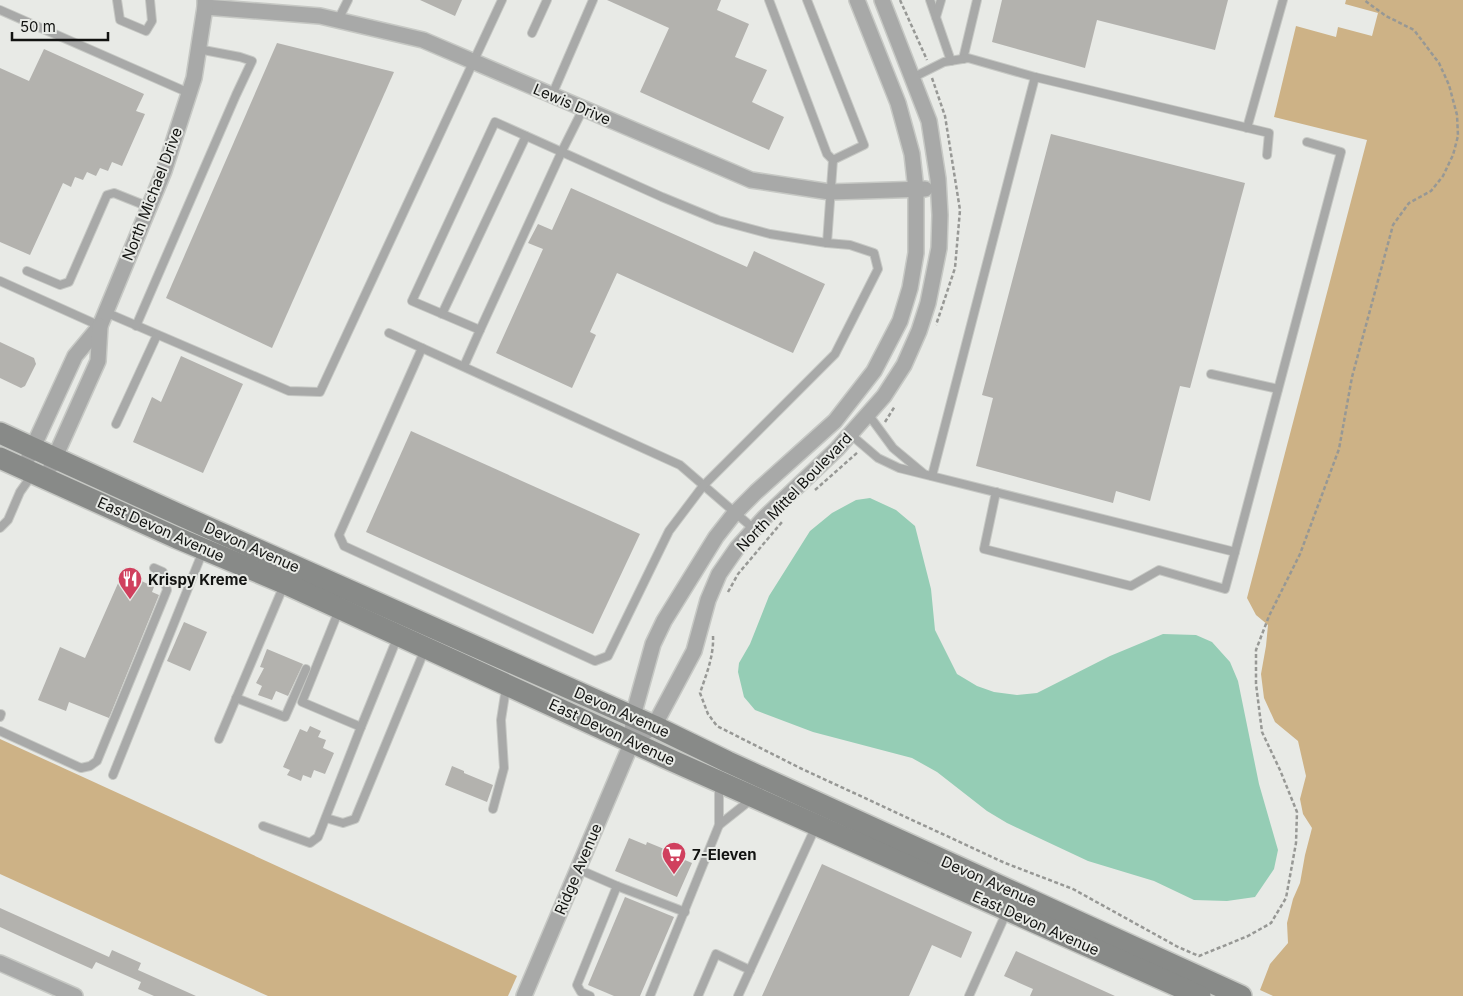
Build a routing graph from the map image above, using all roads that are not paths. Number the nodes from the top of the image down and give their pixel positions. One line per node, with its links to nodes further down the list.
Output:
1 (116, 0): 2 (lane)
2 (150, 0)
3 (348, 0): 18 (lane)
4 (502, 0): 23 (lane)
5 (548, 0): 19 (lane)
6 (593, 0): 27 (lane)
7 (769, 0): 34 (lane)
8 (807, 0): 34 (lane)
9 (857, 0): 36 (street, North Mittel Boulevard)
10 (882, 0): 25 (street, North Mittel Boulevard)
11 (930, 0): 17 (lane)
12 (941, 0): 17 (lane)
13 (977, 0): 21 (lane)
14 (1284, 0): 29 (lane)
15 (205, 4): 18 (street, Lewis Drive); 20 (street, North Michael Drive)
16 (0, 10): 26 (lane)
17 (936, 17): 22 (lane)
18 (338, 20): 23 (street, Lewis Drive)
19 (532, 33)
20 (198, 50): 26 (street, North Michael Drive); 44 (lane)
21 (963, 59): 22 (lane); 24 (lane)
22 (952, 61): 25 (lane)
23 (474, 62): 27 (street, Lewis Drive); 47 (lane)
24 (1035, 77): 29 (lane); 60 (lane)
25 (912, 78): 35 (street, North Mittel Boulevard)
26 (189, 93): 38 (street, North Michael Drive)
27 (552, 95): 28 (street, Lewis Drive)
28 (583, 109): 32 (lane); 37 (street, Lewis Drive)
29 (1247, 128): 33 (lane)
30 (526, 136): 32 (lane); 42 (lane); 42 (lane)
31 (1307, 142): 51 (lane)
32 (562, 152): 39 (lane); 45 (lane)
33 (1267, 155)
34 (833, 160): 37 (lane)
35 (938, 188): 36 (street, Lewis Drive); 52 (street, North Mittel Boulevard)
36 (916, 190): 37 (street, Lewis Drive); 64 (street, North Mittel Boulevard)
37 (830, 192): 39 (lane)
38 (149, 207): 40 (lane); 43 (street, North Michael Drive)
39 (827, 242): 61 (lane)
40 (27, 271)
41 (0, 281): 43 (lane)
42 (442, 314): 45 (lane)
43 (102, 319): 44 (lane); 56 (street, North Michael Drive); 57 (street, North Michael Drive)
44 (136, 326): 47 (lane)
45 (480, 330): 49 (lane)
46 (389, 333): 48 (lane)
47 (157, 335): 53 (lane)
48 (422, 348): 49 (lane); 61 (lane)
49 (464, 366): 61 (lane)
50 (1211, 374): 51 (lane)
51 (1278, 390): 68 (lane)
52 (868, 414): 55 (street, North Mittel Boulevard); 60 (lane)
53 (116, 424)
54 (0, 433): 56 (main road, Devon Avenue)
55 (850, 434): 60 (lane); 66 (street, North Mittel Boulevard)
56 (33, 447): 57 (main road, Devon Avenue); 59 (street, North Michael Drive)
57 (55, 457): 59 (street, North Michael Drive); 62 (main road, Devon Avenue)
58 (0, 458): 59 (main road)
59 (34, 473): 62 (main road, East Devon Avenue); 65 (lane)
60 (928, 475): 63 (lane)
61 (704, 486): 64 (lane)
62 (100, 490): 67 (main road, East Devon Avenue); 77 (main road, Devon Avenue)
63 (996, 492): 68 (lane); 68 (lane)
64 (734, 514): 66 (lane); 77 (street, North Mittel Boulevard)
65 (0, 528)
66 (754, 529): 78 (street, North Mittel Boulevard)
67 (204, 549): 70 (main road, East Devon Avenue); 84 (lane)
68 (1235, 552)
69 (154, 568): 80 (lane)
70 (284, 583): 71 (main road, East Devon Avenue); 76 (lane)
71 (340, 608): 72 (main road, East Devon Avenue); 79 (lane)
72 (398, 635): 73 (main road, East Devon Avenue); 79 (lane)
73 (426, 647): 75 (main road, East Devon Avenue); 88 (lane)
74 (306, 669): 76 (lane)
75 (506, 683): 82 (main road, East Devon Avenue); 86 (lane)
76 (236, 698): 81 (lane)
77 (633, 716): 78 (main road, Devon Avenue); 82 (street, North Mittel Boulevard)
78 (654, 726): 82 (street, North Mittel Boulevard); 83 (main road, Devon Avenue)
79 (360, 727): 88 (lane)
80 (0, 731)
81 (219, 739)
82 (632, 742): 83 (main road, East Devon Avenue); 91 (street, Ridge Avenue)
83 (724, 772): 85 (main road, East Devon Avenue); 87 (main road, Devon Avenue); 89 (lane)
84 (113, 775)
85 (755, 797): 87 (main road, East Devon Avenue); 89 (lane)
86 (493, 809)
87 (821, 815): 93 (main road, Devon Avenue); 96 (lane)
88 (326, 818): 90 (lane)
89 (719, 825): 94 (lane)
90 (262, 826)
91 (578, 869): 92 (lane); 99 (street, Ridge Avenue)
92 (617, 886): 94 (lane); 100 (lane)
93 (1011, 902): 97 (main road, Devon Avenue); 104 (lane)
94 (685, 912): 101 (lane)
95 (0, 962): 98 (street)
96 (750, 970): 102 (lane); 103 (lane)
97 (1199, 991): 105 (main road, Devon Avenue)
98 (75, 996)
99 (524, 996)
100 (590, 996)
101 (650, 996)
102 (698, 996)
103 (738, 996)
104 (969, 996)
105 (1241, 996)

